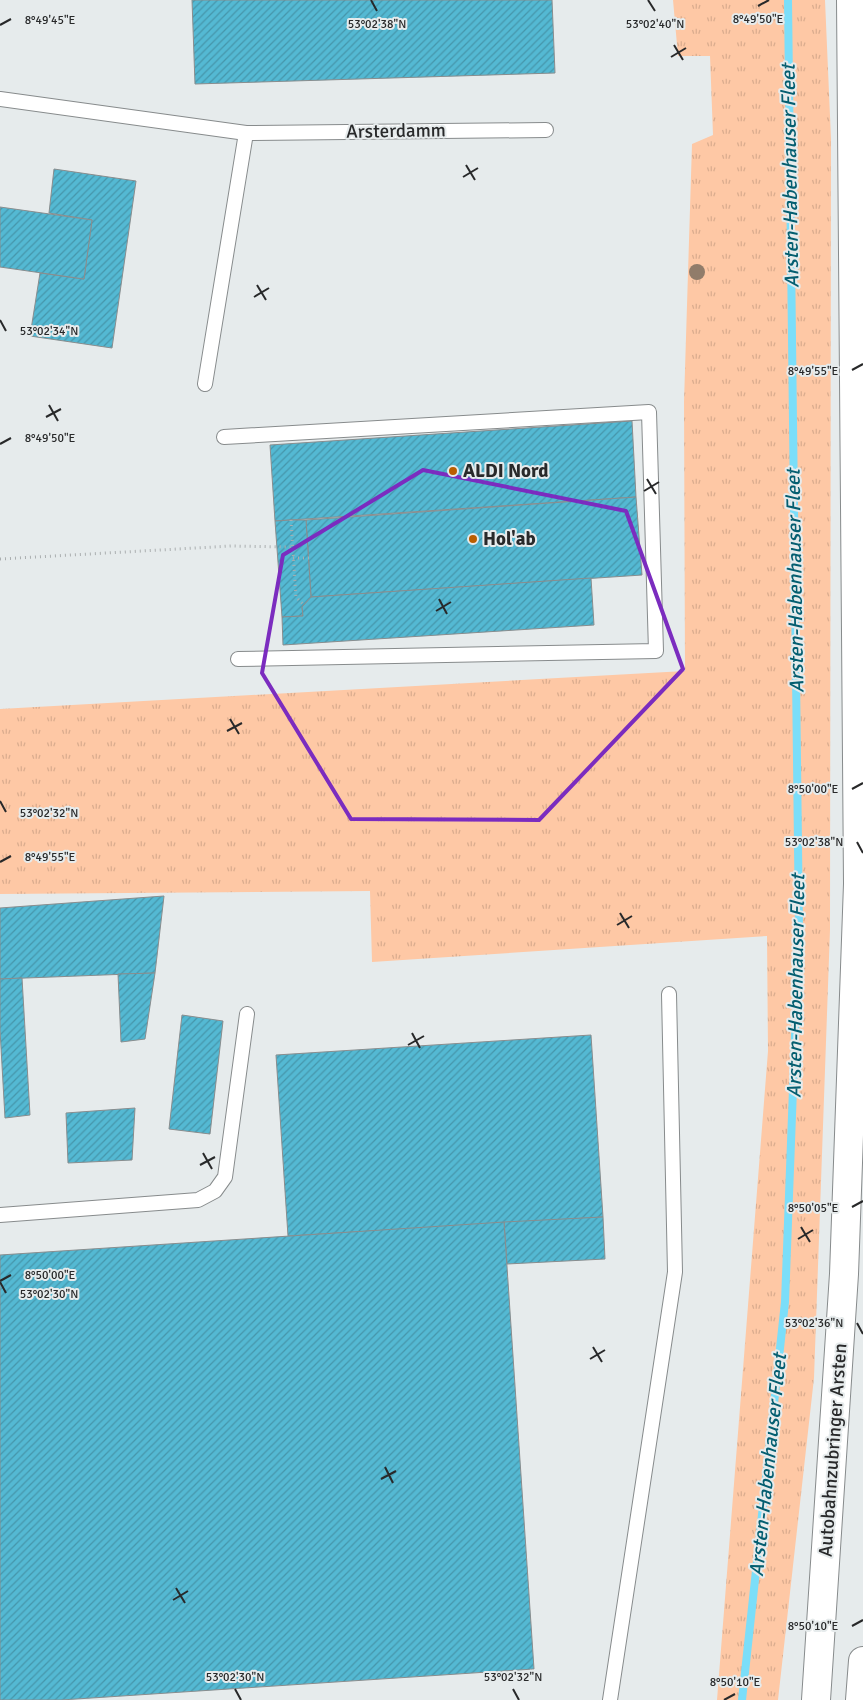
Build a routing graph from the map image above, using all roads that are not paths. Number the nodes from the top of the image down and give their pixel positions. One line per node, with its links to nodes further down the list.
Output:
1 (851, 0): 13 (highway, Autobahnzubringer Arsten)
2 (0, 99): 4 (lane, Arsterdamm)
3 (546, 130): 4 (lane, Arsterdamm)
4 (246, 132): 5 (lane)
5 (205, 384)
6 (224, 437): 7 (lane)
7 (238, 659)
8 (669, 994): 12 (lane)
9 (246, 1014): 10 (lane)
10 (0, 1215)
11 (863, 1661): 14 (highway)
12 (610, 1700)
13 (816, 1700)
14 (860, 1700)

